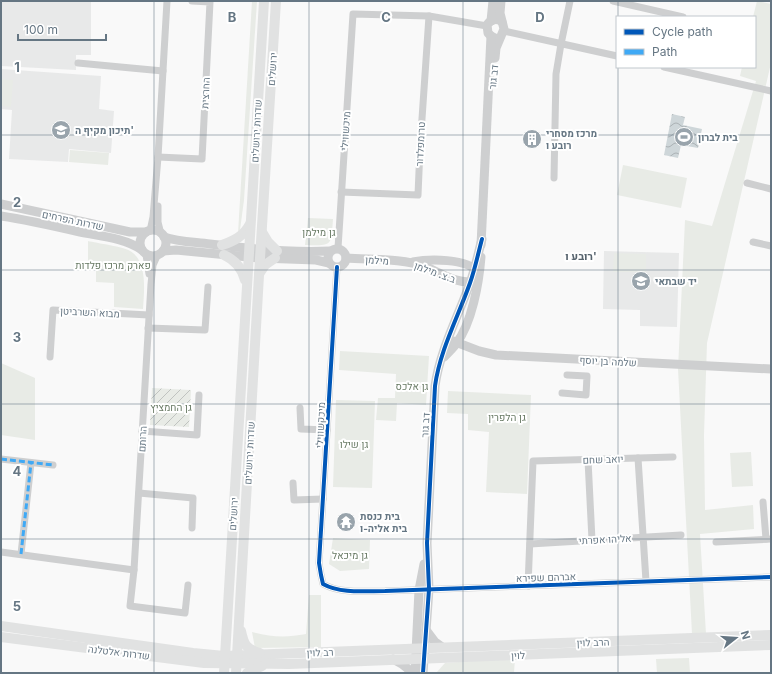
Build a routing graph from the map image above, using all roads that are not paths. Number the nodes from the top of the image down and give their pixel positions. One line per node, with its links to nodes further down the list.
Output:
1 (167, 1): 18 (street)
2 (192, 1): 20 (street, החרצית)
3 (264, 1): 28 (main road, שדרות ירושלים)
4 (276, 1): 30 (main road, ירושלים)
5 (493, 1): 11 (street)
6 (501, 1): 12 (street, דב גור)
7 (570, 1): 13 (street)
8 (614, 1): 10 (street)
9 (429, 16): 11 (street); 25 (street, מיכשווילי); 25 (street, טרומפלדור)
10 (679, 16)
11 (489, 24): 12 (street); 12 (street)
12 (499, 31): 13 (street); 32 (street, דב גור)
13 (561, 44): 14 (street); 22 (street)
14 (616, 56)
15 (78, 63): 18 (street)
16 (672, 68): 17 (street)
17 (689, 70): 19 (street)
18 (163, 71): 20 (street)
19 (771, 91)
20 (158, 157): 21 (street)
21 (156, 176): 29 (street); 31 (street)
22 (554, 178)
23 (747, 183): 24 (street)
24 (771, 189)
25 (341, 192): 36 (street, מיכשווילי)
26 (1, 204): 29 (street, שדרות הפרחים)
27 (1, 216): 37 (street, שדרות הפרחים)
28 (251, 222): 35 (main road); 39 (main road, שדרות ירושלים)
29 (148, 232): 31 (street); 37 (street)
30 (262, 232): 40 (main road, שדרות ירושלים); 41 (main road)
31 (163, 236): 35 (street); 38 (street)
32 (482, 239): 42 (street, דב גור); 49 (street, דב גור)
33 (753, 242): 34 (street)
34 (771, 246)
35 (223, 250): 38 (street); 39 (street); 53 (main road)
36 (334, 250): 41 (street); 43 (street); 46 (street)
37 (144, 252): 38 (street); 52 (street, הרותם)
38 (160, 253): 52 (street, הרותם)
39 (249, 253): 40 (street); 53 (main road, שדרות ירושלים)
40 (260, 254): 41 (street); 48 (main road, שדרות ירושלים)
41 (276, 254): 46 (street); 48 (main road)
42 (478, 254): 45 (street); 47 (street, דב גור)
43 (346, 258): 44 (street, מילמן); 46 (street)
44 (408, 262): 45 (street, ב.צ. מילמן); 50 (street, ב.צ. מילמן)
45 (459, 263): 47 (street, ב.צ. מילמן)
46 (333, 265): 69 (street, מיכקשווילי)
47 (474, 268): 49 (street); 51 (street, דב גור)
48 (259, 274): 97 (main road, שדרות ירושלים)
49 (480, 277): 51 (street, ב.צ. מילמן); 58 (street, דב גור)
50 (456, 280): 51 (street, ב.צ. מילמן); 55 (street)
51 (470, 282): 55 (street, דב גור)
52 (151, 284): 56 (street, הרותם)
53 (247, 284): 98 (main road, ירושלים)
54 (208, 286): 57 (street)
55 (465, 295): 59 (street, דב גור)
56 (149, 315): 57 (street, הרותם); 62 (street, מבוא השרביטן)
57 (148, 328): 70 (street, הרותם)
58 (464, 328): 60 (street, דב גור); 61 (street)
59 (448, 339): 60 (street, שלמה בן יוסף); 63 (street, דב גור)
60 (457, 343): 61 (street, שלמה בן יוסף); 63 (street, דב גור)
61 (474, 349): 64 (street, שלמה בן יוסף)
62 (50, 357)
63 (441, 360): 96 (street, דב גור)
64 (771, 369)
65 (567, 375): 66 (street)
66 (562, 394)
67 (199, 395): 70 (street)
68 (300, 408): 69 (street)
69 (327, 430): 79 (street, מיכקשווילי)
70 (142, 431): 78 (street, הרותם)
71 (673, 457): 72 (street, יואב שחם)
72 (638, 458): 74 (street, יואב שחם); 83 (street)
73 (1, 459): 75 (street)
74 (588, 460): 85 (street); 87 (street, יואב שחם)
75 (31, 463): 76 (street); 89 (street)
76 (53, 465)
77 (293, 483): 79 (street)
78 (139, 493): 81 (street); 90 (street, הרותם)
79 (323, 499): 93 (street, מיכקשווילי)
80 (763, 502): 84 (street)
81 (192, 528)
82 (681, 535): 83 (street, אליהו אפרתי)
83 (643, 537): 85 (street, אליהו אפרתי); 92 (street)
84 (769, 539): 86 (street)
85 (592, 540): 87 (street, אליהו אפרתי)
86 (716, 542)
87 (530, 544): 95 (street)
88 (1, 552): 89 (street)
89 (21, 554): 90 (street)
90 (134, 570): 94 (street, הרותם)
91 (771, 577): 92 (street, אברהם שפירא)
92 (646, 581): 95 (street, אברהם שפירא)
93 (323, 584): 96 (street, אברהם שפירא)
94 (188, 585)
95 (528, 586): 96 (street, אברהם שפירא)
96 (424, 590): 100 (street, דב גור); 105 (street, דב גור)
97 (239, 621): 108 (main road); 112 (main road, שדרות ירושלים)
98 (226, 624): 106 (main road); 111 (main road)
99 (1, 626): 106 (main road, שדרות אלטלנה)
100 (426, 630): 104 (street); 105 (street, דב גור)
101 (771, 635): 104 (main road, הרב לוין)
102 (1, 637): 110 (main road, שדרות אלטלנה)
103 (771, 645): 107 (main road, לוין)
104 (442, 647): 105 (main road, הרב לוין)
105 (420, 653): 107 (main road, לוין); 108 (main road, רב לוין); 109 (main road, לוין); 115 (street); 116 (street)
106 (202, 654): 111 (main road, שדרות אלטלנה)
107 (437, 658): 116 (street)
108 (265, 659): 109 (main road, לוין); 112 (main road, שדרות אלטלנה); 114 (main road)
109 (393, 659): 115 (street)
110 (190, 662): 111 (main road, שדרות אלטלנה); 113 (main road)
111 (224, 664): 112 (main road, שדרות אלטלנה)
112 (237, 664)
113 (210, 673)
114 (247, 673)
115 (414, 673)
116 (424, 673)

